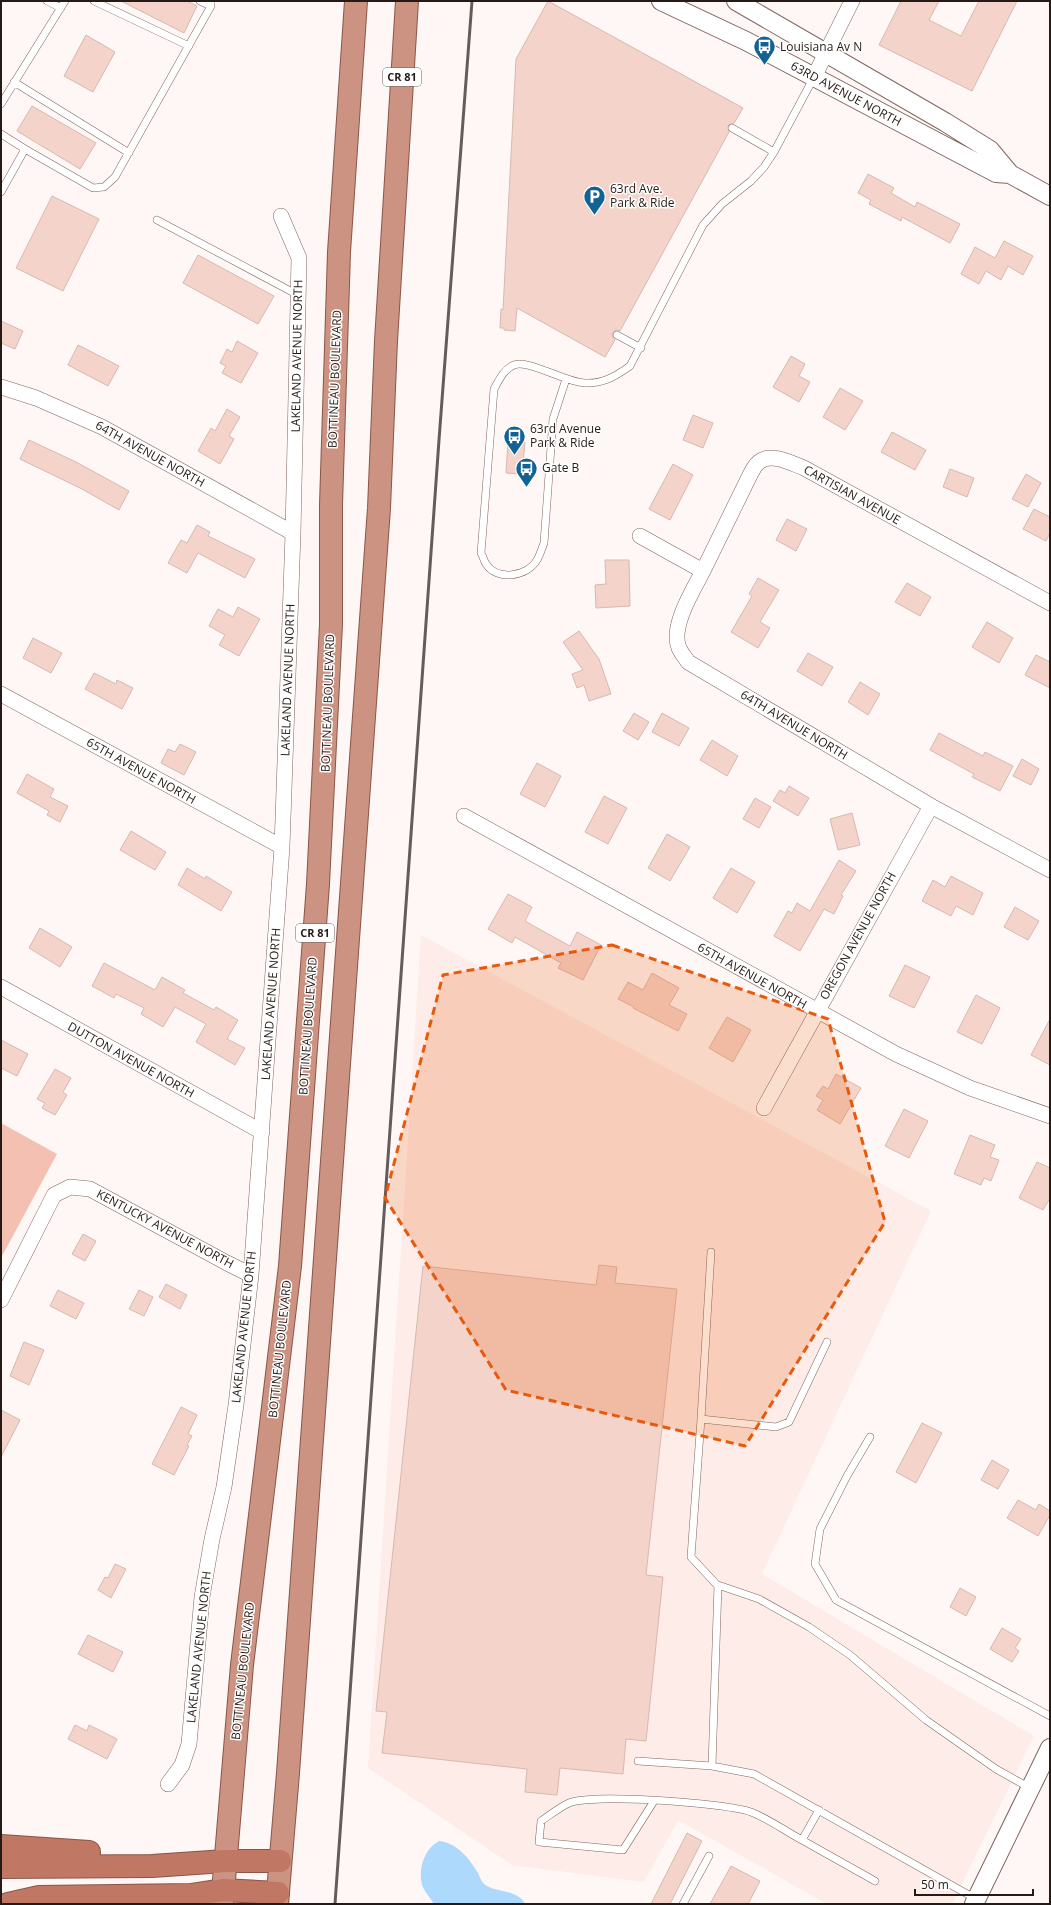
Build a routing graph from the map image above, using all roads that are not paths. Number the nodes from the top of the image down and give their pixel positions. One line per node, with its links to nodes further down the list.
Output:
1 (47, 1): 11 (lane)
2 (65, 1): 11 (lane)
3 (94, 1): 12 (lane)
4 (200, 1): 10 (lane)
5 (356, 1): 65 (highway, BOTTINEAU BOULEVARD / CR 81)
6 (407, 1): 64 (highway, CR 81)
7 (660, 1): 14 (street, 63RD AVENUE NORTH)
8 (736, 1): 13 (street, 63RD AVENUE NORTH)
9 (852, 1): 13 (street)
10 (211, 4): 12 (lane)
11 (61, 8): 15 (lane)
12 (189, 46): 21 (lane)
13 (826, 54): 14 (street); 22 (street, 63RD AVENUE NORTH)
14 (814, 77): 20 (lane); 22 (street, 63RD AVENUE NORTH)
15 (14, 82): 16 (lane); 21 (lane)
16 (1, 104)
17 (732, 128): 20 (lane)
18 (1, 134): 19 (lane)
19 (25, 149): 21 (lane); 23 (lane)
20 (774, 152): 29 (lane)
21 (129, 153)
22 (1010, 174): 24 (street, 63RD AVENUE NORTH)
23 (1, 192)
24 (1050, 196)
25 (281, 216): 27 (street, LAKELAND AVENUE NORTH)
26 (157, 220): 27 (lane)
27 (298, 295): 32 (street, LAKELAND AVENUE NORTH)
28 (617, 335): 29 (lane)
29 (641, 348): 30 (lane)
30 (566, 379): 30 (lane)
31 (1, 387): 32 (street, 64TH AVENUE NORTH)
32 (293, 533): 39 (street, LAKELAND AVENUE NORTH)
33 (640, 536): 34 (street)
34 (703, 571): 35 (street, CARTISIAN AVENUE); 37 (street, 64TH AVENUE NORTH)
35 (1050, 603)
36 (1, 694): 39 (street, 65TH AVENUE NORTH)
37 (931, 806): 40 (street, 64TH AVENUE NORTH); 42 (street, OREGON AVENUE NORTH)
38 (464, 816): 42 (street, 65TH AVENUE NORTH)
39 (282, 847): 45 (street, LAKELAND AVENUE NORTH)
40 (1050, 870)
41 (1, 987): 45 (street, DUTTON AVENUE NORTH)
42 (816, 1011): 43 (street, OREGON AVENUE NORTH); 44 (street, 65TH AVENUE NORTH)
43 (764, 1108)
44 (1050, 1116)
45 (262, 1132): 47 (street, LAKELAND AVENUE NORTH)
46 (711, 1252): 50 (lane)
47 (251, 1275): 48 (street, KENTUCKY AVENUE NORTH); 57 (street, LAKELAND AVENUE NORTH)
48 (1, 1300)
49 (827, 1342): 50 (lane)
50 (701, 1419): 52 (lane)
51 (870, 1437): 53 (lane)
52 (718, 1586): 56 (lane); 58 (lane)
53 (1050, 1716)
54 (1050, 1748): 58 (street)
55 (638, 1761): 56 (lane)
56 (712, 1766): 60 (lane)
57 (168, 1784)
58 (1030, 1788): 71 (street)
59 (654, 1801): 59 (lane); 61 (lane)
60 (819, 1810): 61 (lane); 71 (lane)
61 (802, 1840): 68 (lane)
62 (1, 1846): 66 (highway)
63 (709, 1856): 73 (lane)
64 (280, 1860): 65 (highway); 70 (highway, CR 81)
65 (225, 1861): 66 (highway); 69 (highway, BOTTINEAU BOULEVARD / CR 81)
66 (152, 1866): 67 (highway)
67 (1, 1867)
68 (875, 1881)
69 (222, 1897): 70 (highway); 72 (highway)
70 (278, 1898)
71 (975, 1902)
72 (8, 1904)
73 (683, 1904)

